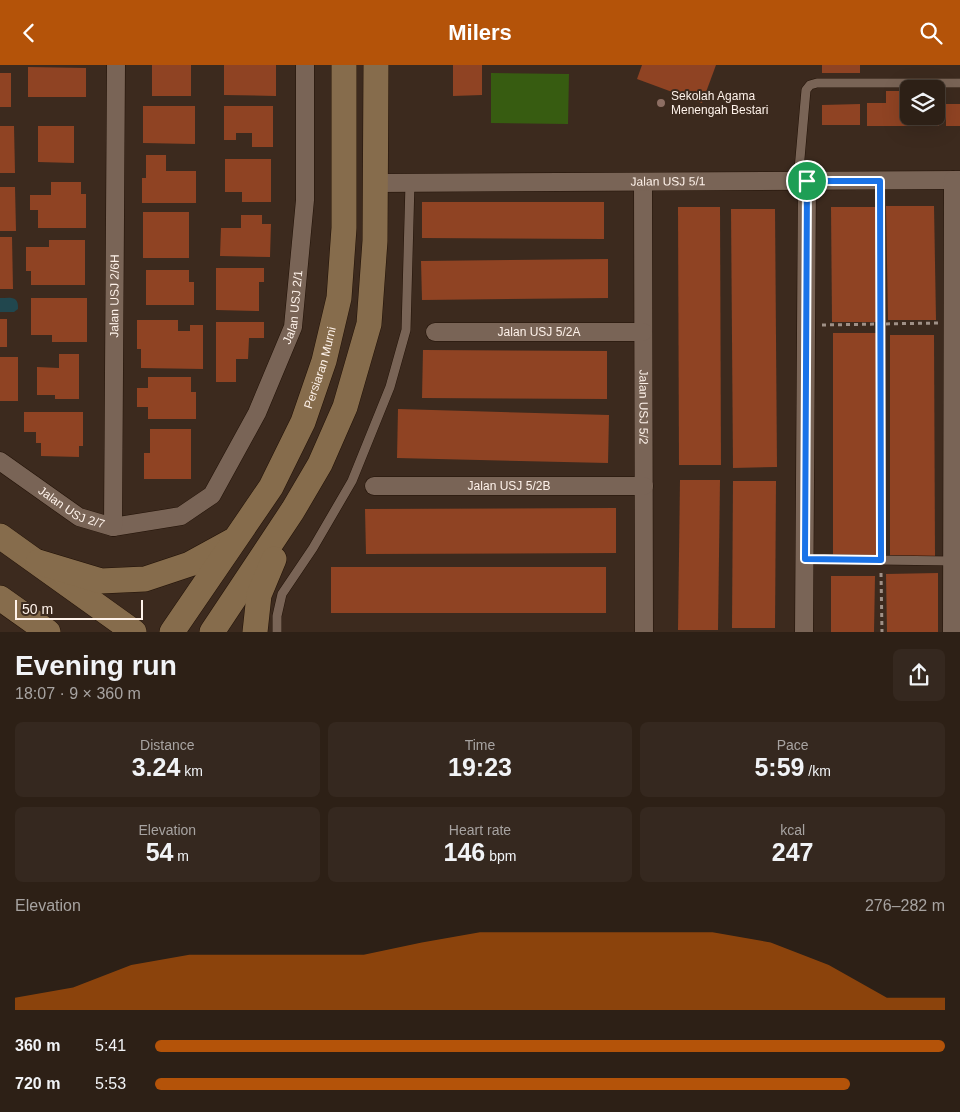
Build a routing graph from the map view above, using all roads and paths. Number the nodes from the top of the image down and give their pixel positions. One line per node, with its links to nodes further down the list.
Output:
1 (116, 65): 22 (street, Jalan USJ 2/6H)
2 (305, 65): 21 (street, Jalan USJ 2/1)
3 (344, 65): 24 (main road, Persiaran Murni)
4 (376, 65): 10 (main road)
5 (960, 83): 7 (lane)
6 (957, 180): 8 (street, Jalan USJ 5/1); 14 (street)
7 (802, 181): 8 (street, Jalan USJ 5/1); 9 (street, Jalan USJ 5/1); 13 (street)
8 (880, 181): 12 (path)
9 (642, 182): 11 (street, Jalan USJ 5/1); 16 (street, Jalan USJ 5/2)
10 (376, 183): 11 (street, Jalan USJ 5/1); 20 (main road)
11 (410, 183): 35 (lane)
12 (880, 324): 13 (path); 14 (path); 27 (path)
13 (806, 326): 26 (street)
14 (955, 328): 25 (street)
15 (435, 332): 16 (street, Jalan USJ 5/2A)
16 (643, 332): 19 (street, Jalan USJ 5/2)
17 (0, 461): 22 (street, Jalan USJ 2/7)
18 (374, 486): 19 (street, Jalan USJ 5/2B)
19 (644, 486): 36 (street, Jalan USJ 5/2)
20 (294, 510): 33 (main road); 34 (main road)
21 (182, 516): 22 (street, Jalan USJ 2/7)
22 (113, 527)
23 (0, 536): 28 (main road)
24 (236, 539): 28 (main road); 32 (main road, Persiaran Murni)
25 (955, 554): 27 (lane); 39 (street)
26 (805, 559): 27 (lane); 37 (street)
27 (881, 560): 38 (path)
28 (38, 562): 31 (main road)
29 (0, 598): 30 (main road)
30 (48, 632)
31 (134, 632)
32 (172, 632)
33 (212, 632)
34 (255, 632)
35 (277, 632)
36 (644, 632)
37 (804, 632)
38 (882, 632)
39 (952, 632)

